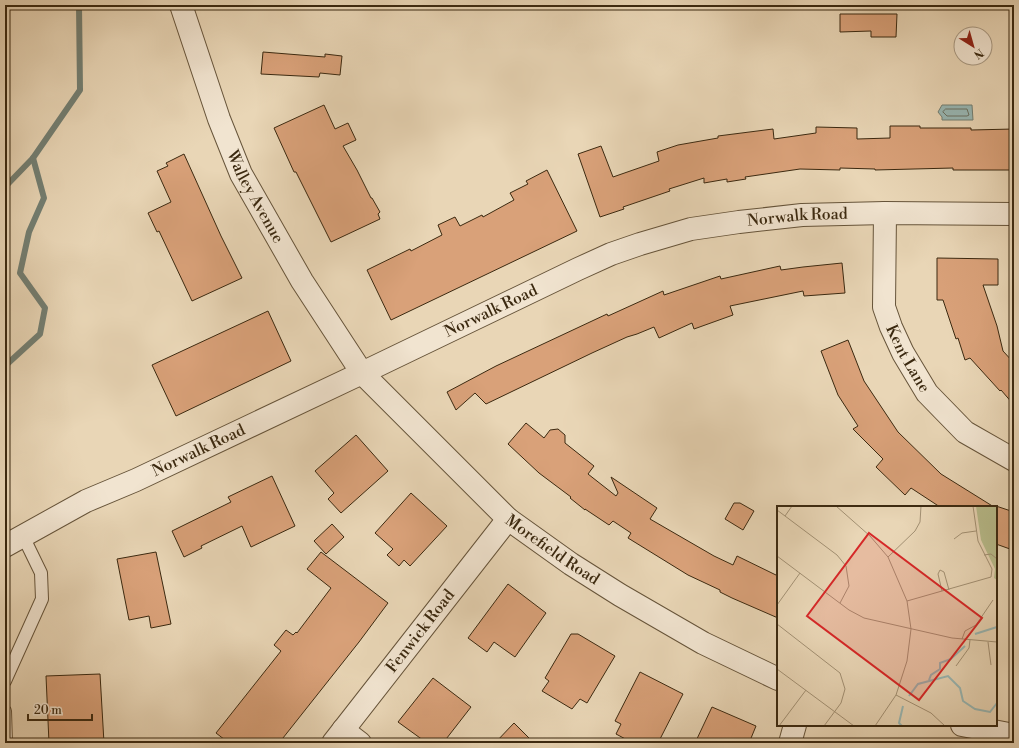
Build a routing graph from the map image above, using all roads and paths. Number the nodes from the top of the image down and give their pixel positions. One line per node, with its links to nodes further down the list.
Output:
1 (181, 5): 4 (street, Walley Avenue)
2 (885, 214): 3 (street, Norwalk Road); 4 (street, Norwalk Road); 5 (street, Kent Lane)
3 (1014, 214)
4 (362, 373): 6 (street, Morefield Road); 7 (street, Norwalk Road)
5 (1014, 460)
6 (508, 519): 8 (street, Morefield Road); 14 (street, Fenwick Road)
7 (14, 541): 9 (lane)
8 (777, 679)
9 (5, 681)
10 (5, 711): 15 (lane)
11 (795, 726): 16 (street)
12 (967, 726): 13 (street)
13 (1014, 735)
14 (345, 739)
15 (6, 743)
16 (790, 743)

